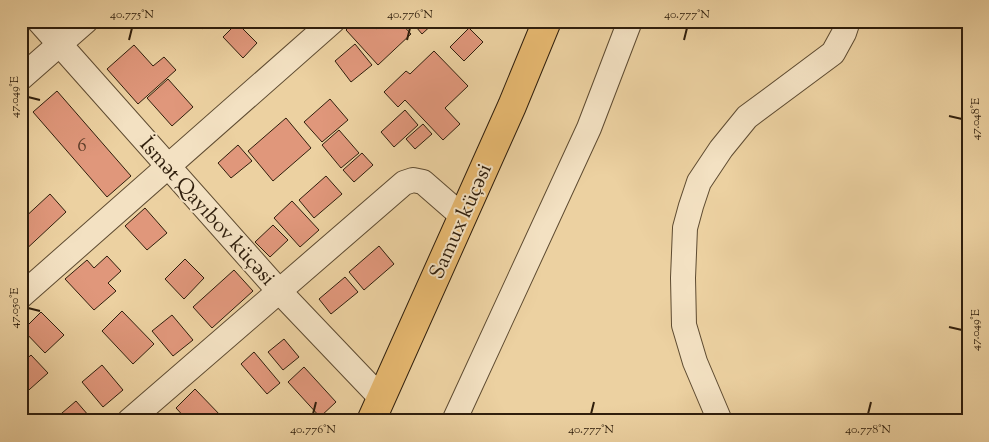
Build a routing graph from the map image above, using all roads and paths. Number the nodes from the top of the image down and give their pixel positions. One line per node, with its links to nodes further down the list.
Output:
1 (39, 21): 7 (street, İsmət Qayıbov küçəsi)
2 (86, 21): 7 (street)
3 (333, 21): 9 (street)
4 (547, 21): 10 (main road, Samux küçəsi)
5 (630, 21): 15 (street)
6 (848, 21): 16 (street)
7 (60, 44): 8 (street); 9 (street, İsmət Qayıbov küçəsi)
8 (21, 78)
9 (169, 167): 11 (street, İsmət Qayıbov küçəsi); 12 (street)
10 (462, 216): 11 (street); 13 (main road, Samux küçəsi)
11 (279, 291): 13 (street, İsmət Qayıbov küçəsi); 14 (street)
12 (21, 296)
13 (376, 409)
14 (128, 421)
15 (454, 421)
16 (720, 421)

